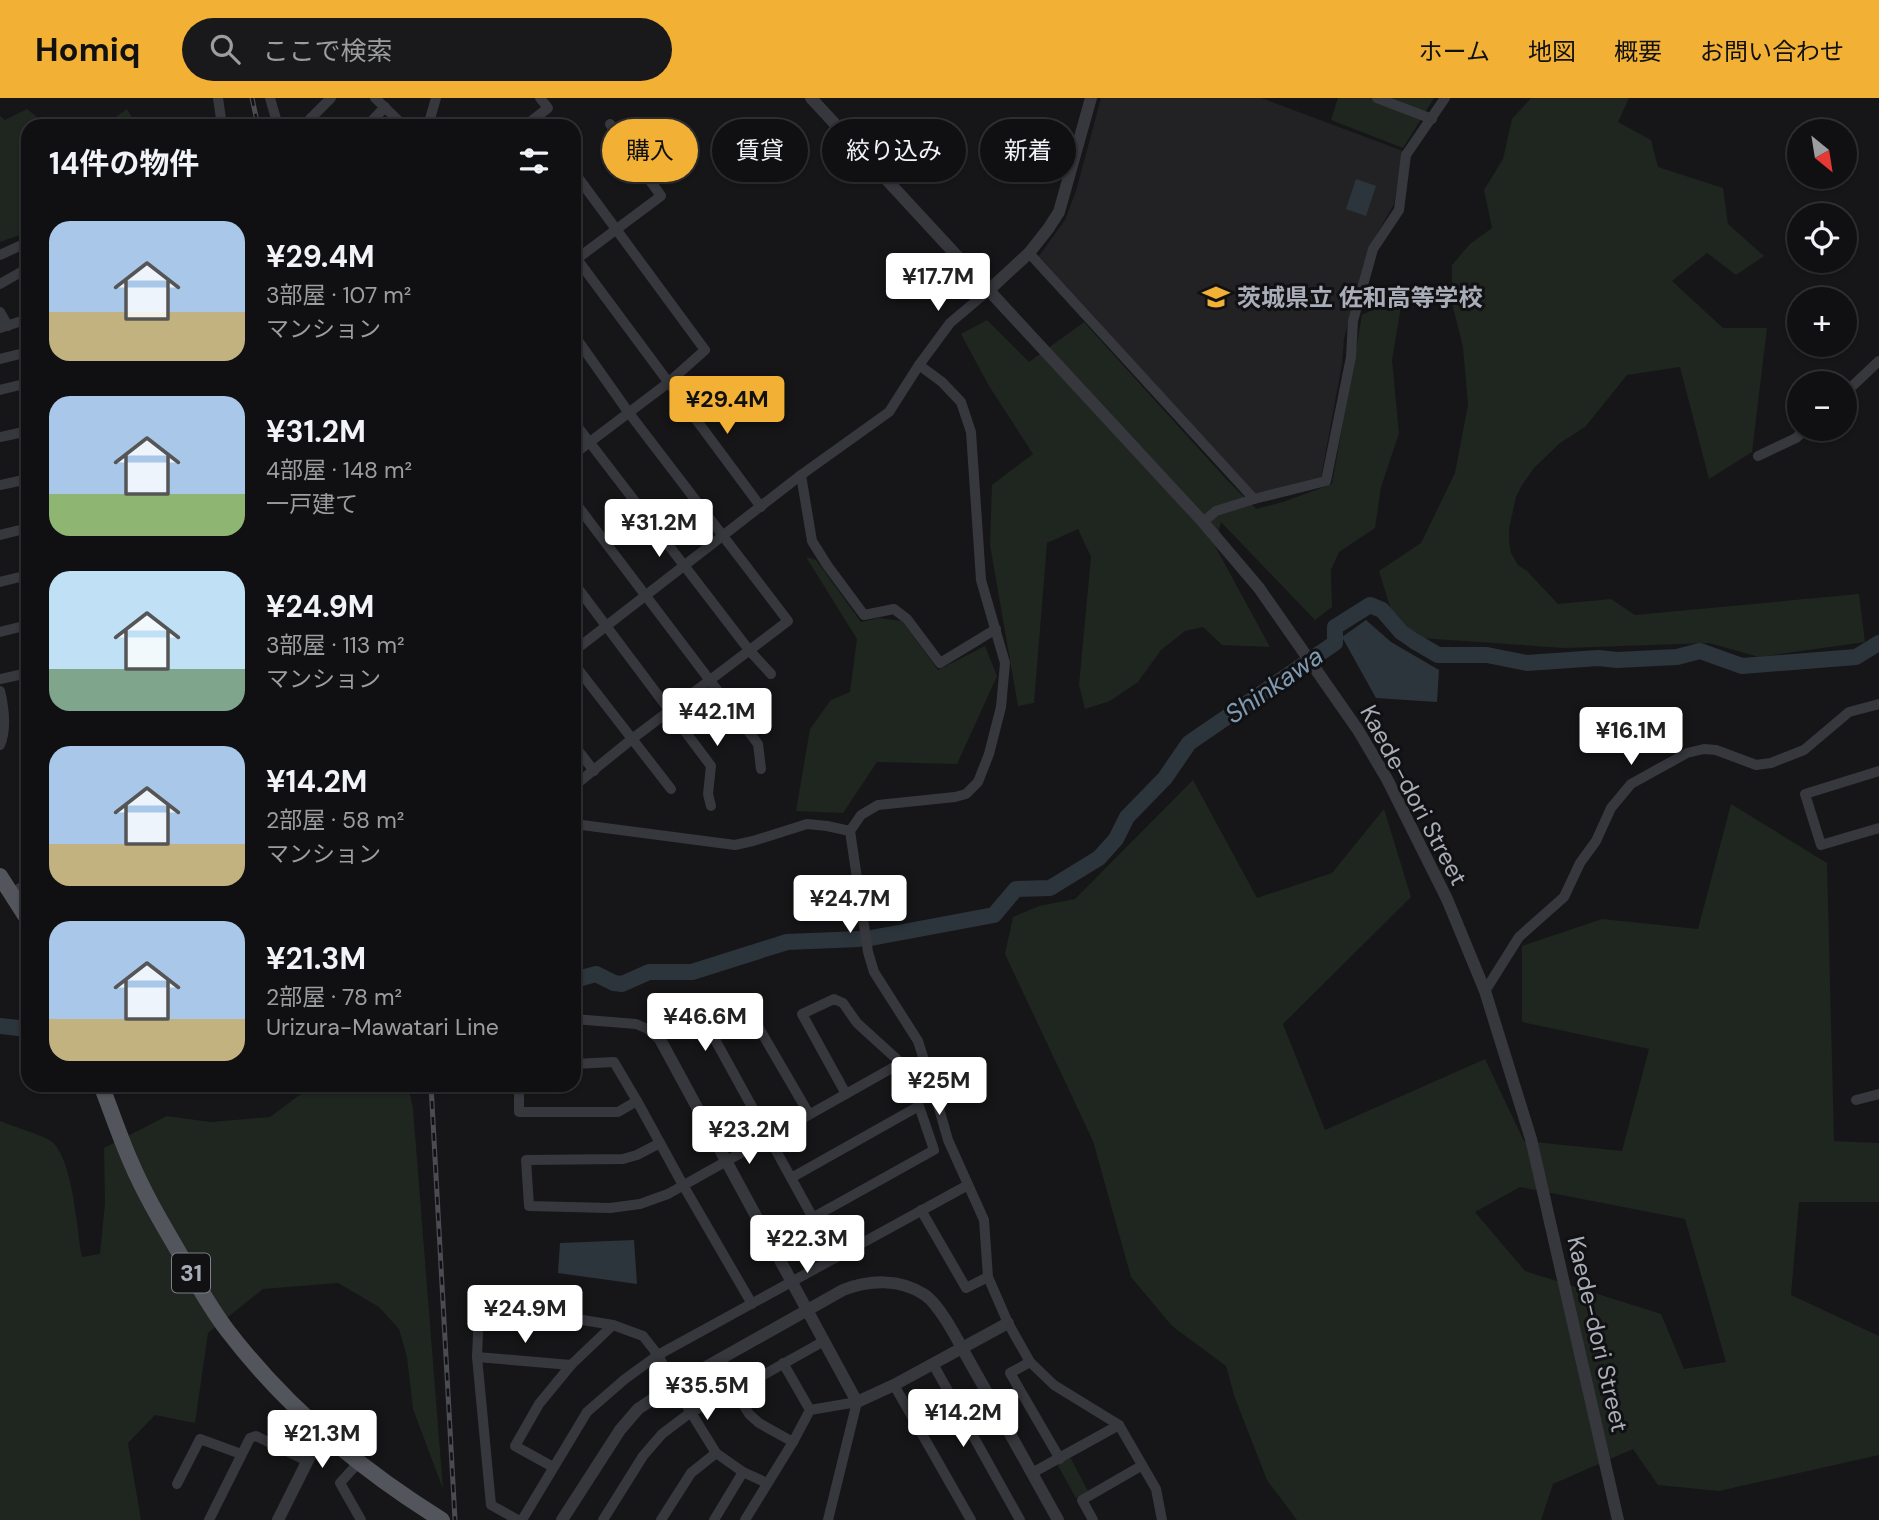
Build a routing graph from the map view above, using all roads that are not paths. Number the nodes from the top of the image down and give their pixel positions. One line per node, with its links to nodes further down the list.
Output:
1 (218, 98): 12 (street)
2 (270, 98): 13 (street)
3 (331, 98): 14 (street)
4 (375, 98): 11 (street)
5 (436, 98): 17 (street)
6 (540, 98): 18 (street)
7 (811, 98): 30 (street, Kaede-dori Street)
8 (1091, 98): 24 (street)
9 (1377, 98): 19 (street)
10 (1445, 98): 19 (street)
11 (385, 107): 15 (street); 16 (street)
12 (221, 119)
13 (276, 119)
14 (310, 119)
15 (374, 119)
16 (397, 119)
17 (430, 119)
18 (538, 119)
19 (1432, 119): 54 (street)
20 (581, 181): 22 (street)
21 (651, 182): 22 (street)
22 (617, 229): 25 (street); 40 (street)
23 (21, 245): 26 (street)
24 (1029, 253): 30 (street); 54 (street)
25 (581, 254)
26 (0, 255)
27 (581, 266): 40 (street)
28 (21, 272): 29 (street)
29 (0, 284)
30 (989, 290): 38 (street); 57 (street, Kaede-dori Street)
31 (0, 312): 33 (street)
32 (21, 322): 33 (street)
33 (4, 327)
34 (581, 345): 43 (street)
35 (21, 354): 36 (street)
36 (0, 359)
37 (1879, 361): 39 (street)
38 (919, 365): 51 (street); 68 (street)
39 (1857, 382)
40 (668, 383): 43 (street); 55 (street)
41 (21, 385): 42 (street)
42 (0, 390)
43 (629, 412): 48 (street); 60 (street)
44 (581, 431): 48 (street)
45 (21, 433): 46 (street)
46 (0, 438)
47 (1790, 441): 50 (street)
48 (590, 442): 49 (street); 61 (street)
49 (581, 449)
50 (1758, 456)
51 (801, 475): 55 (street); 68 (street)
52 (21, 480): 53 (street)
53 (0, 485)
54 (1254, 499): 57 (street)
55 (761, 508): 60 (street)
56 (581, 510): 65 (street)
57 (1203, 522): 96 (street, Kaede-dori Street)
58 (21, 530): 59 (street)
59 (0, 535)
60 (722, 536): 61 (street); 71 (street)
61 (684, 566): 65 (street); 71 (street)
62 (21, 577): 63 (street)
63 (0, 582)
64 (581, 592): 66 (street)
65 (645, 596): 66 (street); 76 (street)
66 (607, 626): 70 (street); 79 (street)
67 (21, 627): 69 (street)
68 (996, 629): 91 (street)
69 (0, 632)
70 (581, 646)
71 (749, 650): 74 (street); 76 (street)
72 (581, 673): 80 (street)
73 (21, 674): 75 (street)
74 (771, 674)
75 (0, 679)
76 (709, 681): 79 (street); 83 (street)
77 (0, 691): 81 (street)
78 (1879, 704): 96 (street)
79 (670, 711): 80 (street); 88 (street)
80 (632, 739): 84 (street); 87 (street)
81 (0, 745)
82 (581, 754): 84 (street)
83 (761, 769)
84 (594, 771): 86 (street)
85 (1879, 771): 90 (street)
86 (581, 781)
87 (671, 789)
88 (711, 806)
89 (581, 826): 91 (street)
90 (1879, 828)
91 (850, 831): 112 (street)
92 (0, 876): 94 (main road)
93 (21, 889): 94 (street)
94 (13, 894): 95 (main road)
95 (21, 908)
96 (1485, 991): 166 (street, Kaede-dori Street)
97 (581, 1020): 98 (street)
98 (661, 1041): 109 (street)
99 (581, 1064): 105 (street)
100 (104, 1092): 137 (main road, 31)
101 (519, 1092): 105 (street)
102 (846, 1094): 102 (street); 106 (street)
103 (1879, 1094): 104 (street)
104 (1856, 1100)
105 (637, 1101): 108 (street)
106 (808, 1114): 107 (street); 107 (street)
107 (768, 1137): 109 (street); 110 (street)
108 (660, 1143): 111 (street); 111 (street)
109 (725, 1162): 111 (street); 117 (street)
110 (791, 1178): 114 (street); 114 (street)
111 (683, 1185): 118 (street)
112 (968, 1185): 113 (street); 116 (street)
113 (921, 1210): 115 (street); 116 (street)
114 (813, 1219): 115 (street)
115 (835, 1258): 117 (street)
116 (988, 1277): 120 (street)
117 (792, 1283): 118 (street); 119 (street)
118 (752, 1304): 124 (street)
119 (806, 1310): 122 (street); 123 (street); 130 (street)
120 (1008, 1323): 123 (street); 126 (street)
121 (613, 1325): 124 (street); 125 (street); 129 (street)
122 (824, 1341): 127 (street); 133 (street)
123 (961, 1347): 128 (street); 147 (street)
124 (659, 1355): 130 (street); 145 (street)
125 (477, 1357): 129 (street); 154 (street)
126 (1030, 1362): 136 (street); 141 (street)
127 (783, 1363): 132 (street); 134 (street)
128 (933, 1364): 131 (street); 162 (street)
129 (570, 1365): 145 (street)
130 (674, 1385): 135 (street); 155 (street)
131 (894, 1385): 133 (street); 161 (street)
132 (735, 1391): 135 (street); 138 (street)
133 (857, 1402): 134 (street); 160 (street)
134 (810, 1410): 138 (street)
135 (691, 1412): 139 (street); 156 (street)
136 (1119, 1425): 141 (street); 144 (street)
137 (322, 1432): 142 (street); 143 (main road, 31)
138 (793, 1442): 148 (street)
139 (716, 1453): 146 (street); 157 (street)
140 (241, 1454): 142 (street); 149 (street); 151 (street)
141 (1060, 1459): 147 (street)
142 (307, 1461): 152 (street)
143 (359, 1462): 150 (main road, 31); 153 (street)
144 (1141, 1466): 164 (street); 165 (street)
145 (553, 1467): 154 (street)
146 (743, 1472): 148 (street); 158 (street)
147 (1032, 1473): 163 (street)
148 (767, 1483): 159 (street)
149 (177, 1484)
150 (438, 1518)
151 (209, 1520)
152 (278, 1520)
153 (361, 1520)
154 (520, 1520)
155 (562, 1520)
156 (603, 1520)
157 (661, 1520)
158 (714, 1520)
159 (745, 1520)
160 (828, 1520)
161 (971, 1520)
162 (1020, 1520)
163 (1058, 1520)
164 (1093, 1520)
165 (1162, 1520)
166 (1618, 1520)

